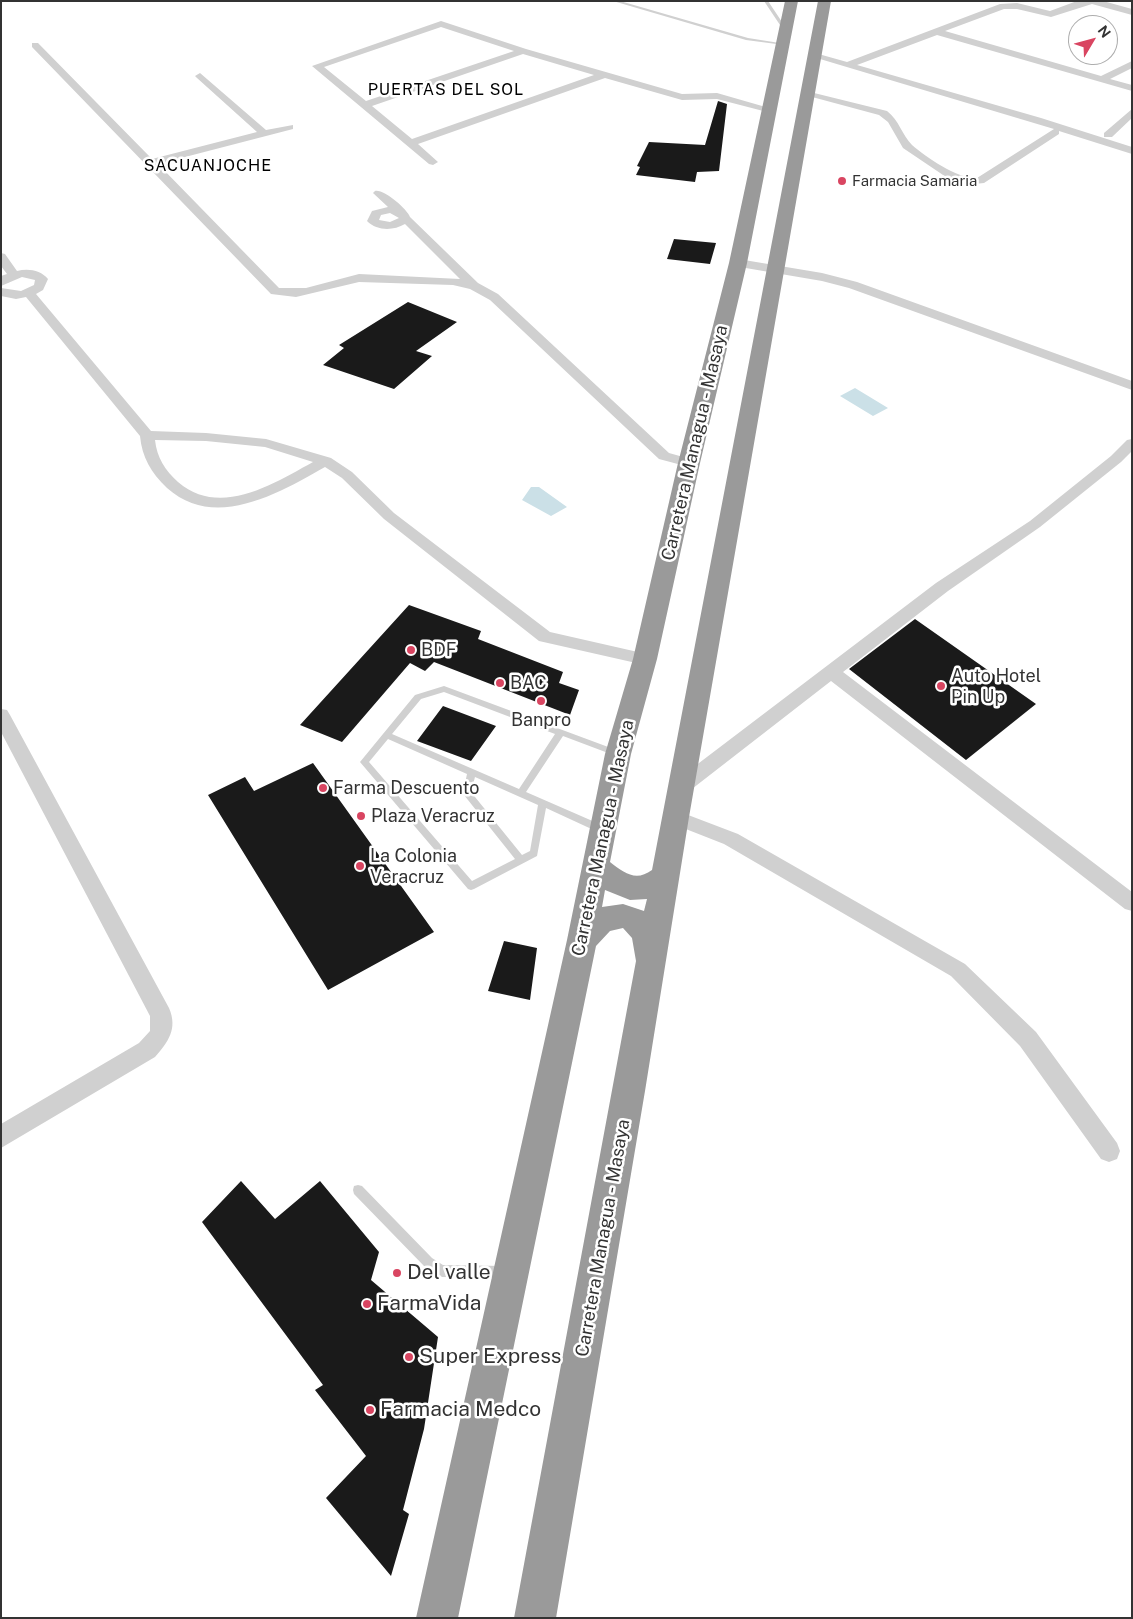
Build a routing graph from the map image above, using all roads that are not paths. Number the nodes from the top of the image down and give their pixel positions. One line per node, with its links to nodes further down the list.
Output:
1 (616, 1): 7 (lane)
2 (766, 1): 7 (lane)
3 (792, 1): 7 (highway, Carretera Managua - Masaya)
4 (825, 1): 10 (highway, Carretera Managua - Masaya)
5 (1132, 12): 6 (street)
6 (938, 32): 12 (street); 15 (street)
7 (785, 37): 17 (highway, Carretera Managua - Masaya)
8 (35, 45): 28 (street)
9 (523, 51): 13 (street); 18 (street); 18 (street)
10 (815, 56): 12 (street); 17 (highway, Carretera Managua - Masaya)
11 (1132, 64): 15 (street)
12 (849, 66): 26 (street)
13 (603, 75): 19 (street); 25 (street)
14 (200, 76): 23 (street)
15 (1102, 79): 16 (street)
16 (1132, 88)
17 (793, 90): 19 (highway, Carretera Managua - Masaya); 22 (street); 32 (highway, Carretera Managua - Masaya)
18 (365, 105): 25 (street)
19 (771, 110): 31 (highway, Carretera Managua - Masaya)
20 (1132, 112): 24 (street)
21 (289, 127): 23 (street)
22 (1055, 132)
23 (264, 133): 28 (street)
24 (1108, 135)
25 (410, 143): 27 (street)
26 (1132, 151)
27 (433, 162)
28 (150, 163): 35 (street)
29 (379, 193): 35 (street)
30 (1, 257): 33 (street)
31 (738, 263): 32 (street); 42 (highway, Carretera Managua - Masaya)
32 (776, 268): 38 (street); 50 (highway, Carretera Managua - Masaya)
33 (14, 275): 34 (street); 37 (street)
34 (1, 282)
35 (474, 286): 42 (street)
36 (1, 292): 37 (street)
37 (29, 293): 39 (street)
38 (1132, 386)
39 (147, 435): 41 (street); 41 (street)
40 (1132, 443): 44 (street)
41 (326, 462): 43 (street)
42 (689, 463): 43 (highway, Carretera Managua - Masaya)
43 (645, 659): 48 (highway, Carretera Managua - Masaya)
44 (832, 673): 50 (street); 58 (street)
45 (1, 715): 61 (street)
46 (561, 732): 47 (lane); 48 (lane); 51 (lane)
47 (386, 736): 49 (lane); 55 (lane)
48 (618, 754): 54 (highway, Carretera Managua - Masaya)
49 (472, 772): 51 (lane); 55 (lane)
50 (680, 787): 53 (highway, Carretera Managua - Masaya)
51 (521, 794): 52 (lane)
52 (543, 803): 54 (lane); 55 (lane)
53 (675, 817): 57 (highway, Carretera Managua - Masaya); 62 (street)
54 (602, 829): 56 (highway, Carretera Managua - Masaya)
55 (521, 860)
56 (596, 867): 57 (highway); 59 (highway, Carretera Managua - Masaya)
57 (666, 875): 60 (highway, Carretera Managua - Masaya)
58 (1132, 903)
59 (582, 940): 60 (highway); 64 (highway, Carretera Managua - Masaya)
60 (651, 965): 66 (highway, Carretera Managua - Masaya)
61 (1, 1137)
62 (1109, 1151)
63 (358, 1190): 64 (lane)
64 (510, 1272): 65 (highway, Carretera Managua - Masaya)
65 (436, 1618)
66 (535, 1618)

